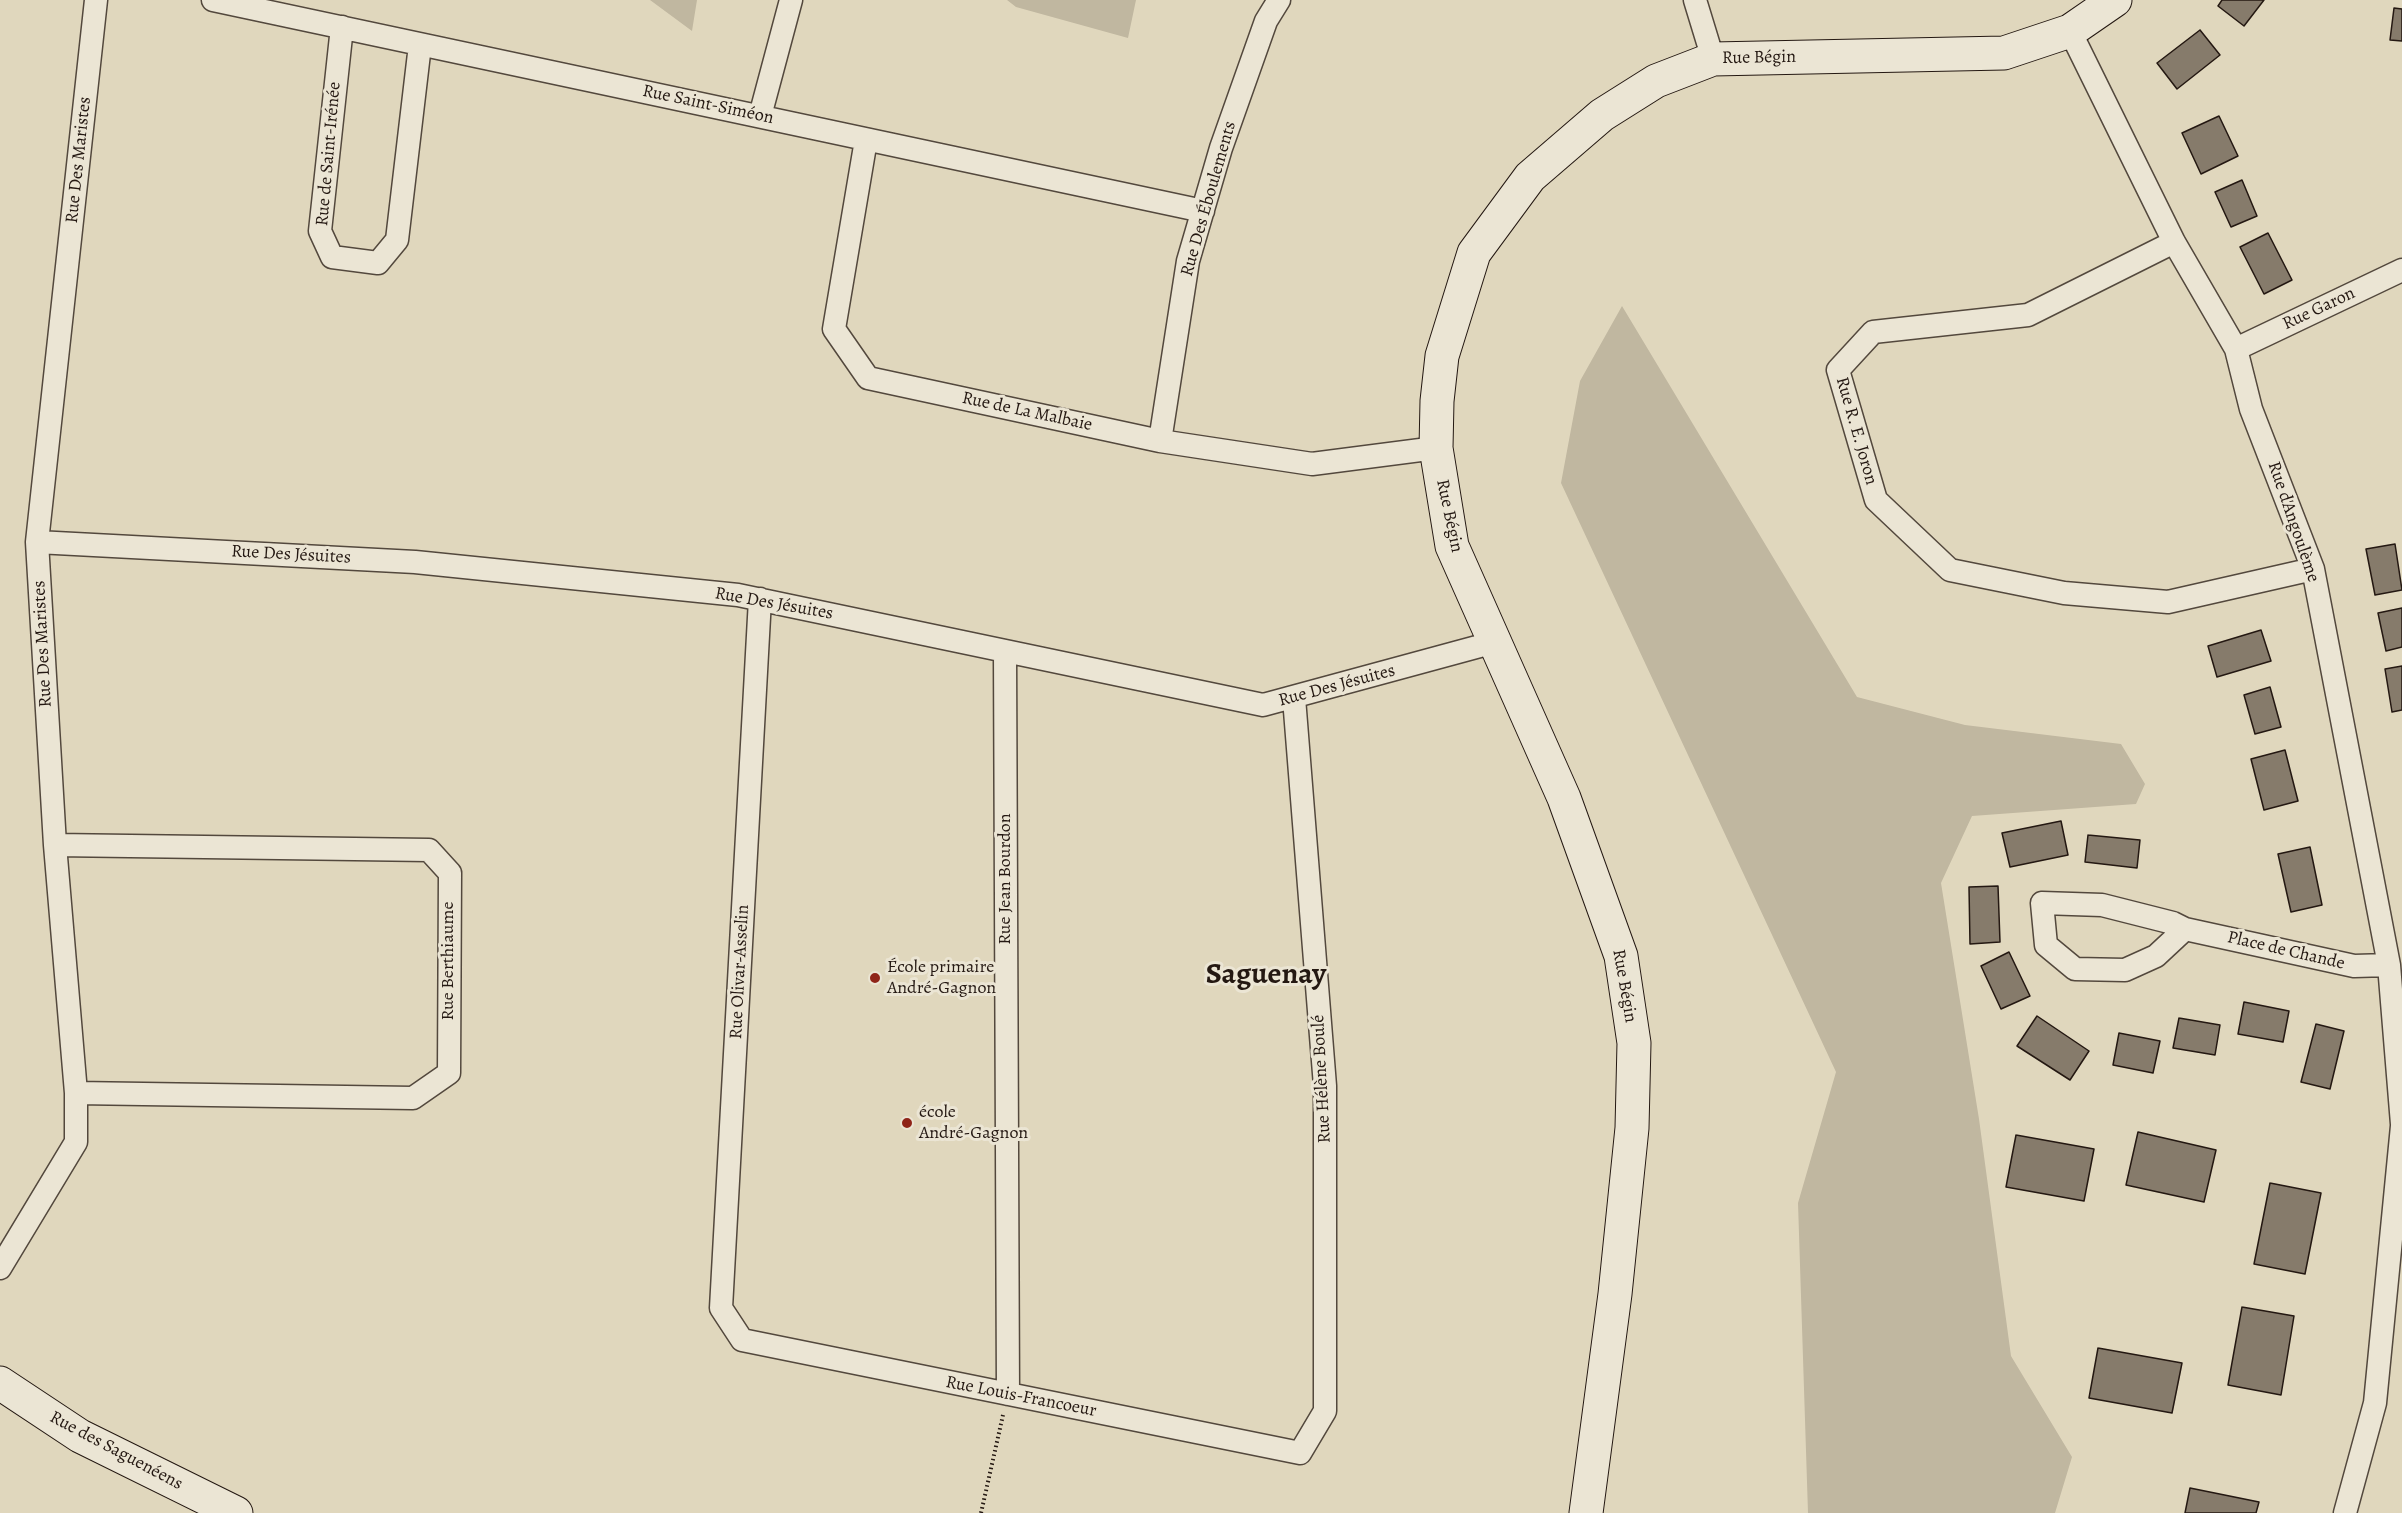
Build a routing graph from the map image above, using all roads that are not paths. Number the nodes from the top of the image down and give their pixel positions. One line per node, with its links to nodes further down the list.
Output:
1 (96, 0): 19 (street, Rue Des Maristes)
2 (213, 0): 7 (street, Rue Saint-Siméon)
3 (791, 0): 11 (street)
4 (1279, 0): 13 (street, Rue Des Éboulements)
5 (1695, 0): 10 (street)
6 (2115, 0): 8 (street, Rue Bégin)
7 (342, 27): 9 (street, Rue Saint-Siméon); 9 (street, Rue de Saint-Irénée)
8 (2070, 31): 10 (street, Rue Bégin); 14 (street, Rue d'Angoulème)
9 (420, 45): 11 (street, Rue Saint-Siméon)
10 (1713, 59): 18 (street, Rue Bégin)
11 (760, 116): 12 (street, Rue Saint-Siméon)
12 (867, 140): 13 (street, Rue Saint-Siméon); 17 (street, Rue de La Malbaie)
13 (1203, 211): 17 (street, Rue Des Éboulements)
14 (2174, 242): 16 (street, Rue d'Angoulème); 20 (street, Rue R. E. Joron)
15 (2402, 270): 16 (street, Rue Garon)
16 (2236, 349): 20 (street, Rue d'Angoulème)
17 (1160, 441): 18 (street, Rue de La Malbaie)
18 (1436, 448): 22 (street, Rue Bégin)
19 (38, 542): 21 (street, Rue Des Jésuites); 25 (street, Rue Des Maristes)
20 (2313, 569): 27 (street, Rue d'Angoulème)
21 (760, 599): 23 (street, Rue Des Jésuites); 31 (street, Rue Olivar-Asselin)
22 (1495, 642): 24 (street, Rue Des Jésuites); 36 (street, Rue Bégin)
23 (1005, 652): 24 (street, Rue Des Jésuites); 33 (street, Rue Jean Bourdon)
24 (1294, 698): 34 (street, Rue Hélène Boulé)
25 (55, 845): 28 (street, Rue Des Maristes); 28 (street, Rue Berthiaume)
26 (2185, 929): 26 (street, Place de Chande); 27 (street, Place de Chande)
27 (2389, 965): 29 (street, Rue d'Angoulème)
28 (76, 1093): 30 (street, Rue Des Maristes)
29 (2402, 1125): 37 (street, Rue d'Angoulème)
30 (0, 1268)
31 (742, 1340): 33 (street, Rue Louis-Francoeur)
32 (0, 1383): 35 (street, Rue des Saguenéens)
33 (1008, 1394): 34 (street, Rue Louis-Francoeur)
34 (1300, 1453)
35 (236, 1513)
36 (1586, 1513)
37 (2345, 1513)

